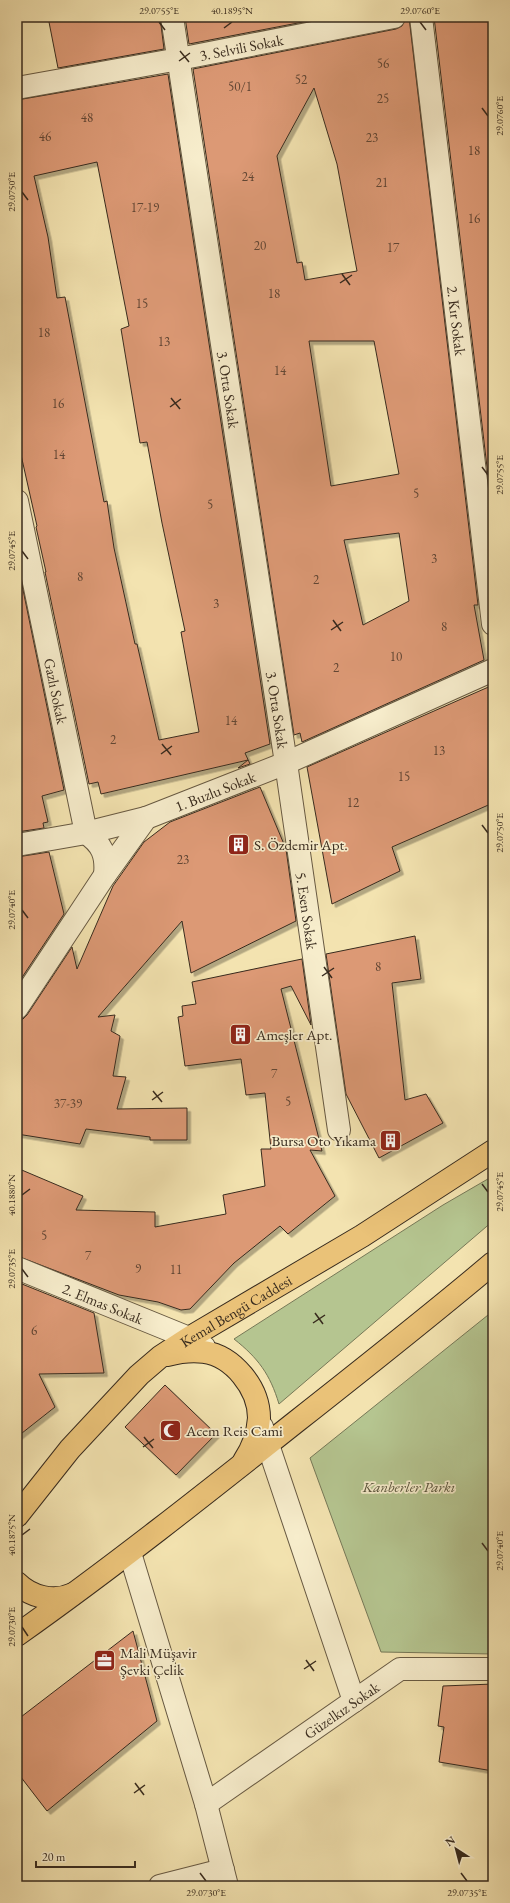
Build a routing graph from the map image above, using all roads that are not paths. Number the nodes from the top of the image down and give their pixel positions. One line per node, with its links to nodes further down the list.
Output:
1 (172, 17): 4 (street, 3. Orta Sokak)
2 (394, 17): 4 (street, 3. Selvili Sokak)
3 (421, 17): 7 (street, 2. Kır Sokak)
4 (179, 59): 5 (street, 3. Selvili Sokak); 9 (street, 3. Orta Sokak)
5 (17, 88)
6 (17, 500): 11 (street, Gazlı Sokak)
7 (493, 624)
8 (493, 670): 9 (street, 1. Buzlu Sokak)
9 (286, 763): 10 (street, 1. Buzlu Sokak); 15 (street, 5. Esen Sokak)
10 (146, 818): 11 (street, 1. Buzlu Sokak); 13 (street)
11 (86, 833): 12 (street, 1. Buzlu Sokak); 13 (street)
12 (17, 845)
13 (105, 875): 14 (street)
14 (17, 1008)
15 (339, 1130)
16 (493, 1151): 19 (main road, Kemal Bengü Caddesi)
17 (493, 1263): 23 (main road)
18 (17, 1268): 19 (street, 2. Elmas Sokak)
19 (189, 1338): 20 (main road, Kemal Bengü Caddesi); 21 (street, 2. Elmas Sokak)
20 (160, 1357): 21 (main road); 25 (main road, Kemal Bengü Caddesi)
21 (226, 1360): 22 (main road)
22 (259, 1417): 23 (street); 24 (main road)
23 (268, 1444): 24 (main road); 32 (street)
24 (229, 1476): 27 (main road)
25 (25, 1500): 26 (main road, Kemal Bengü Caddesi)
26 (17, 1516)
27 (130, 1553): 29 (main road); 33 (street)
28 (17, 1583): 29 (main road)
29 (83, 1588): 30 (main road)
30 (17, 1635)
31 (493, 1669): 32 (street, Güzelkız Sokak)
32 (354, 1701): 33 (street, Güzelkız Sokak)
33 (206, 1804): 34 (street)
34 (225, 1878): 35 (street)
35 (160, 1886)

